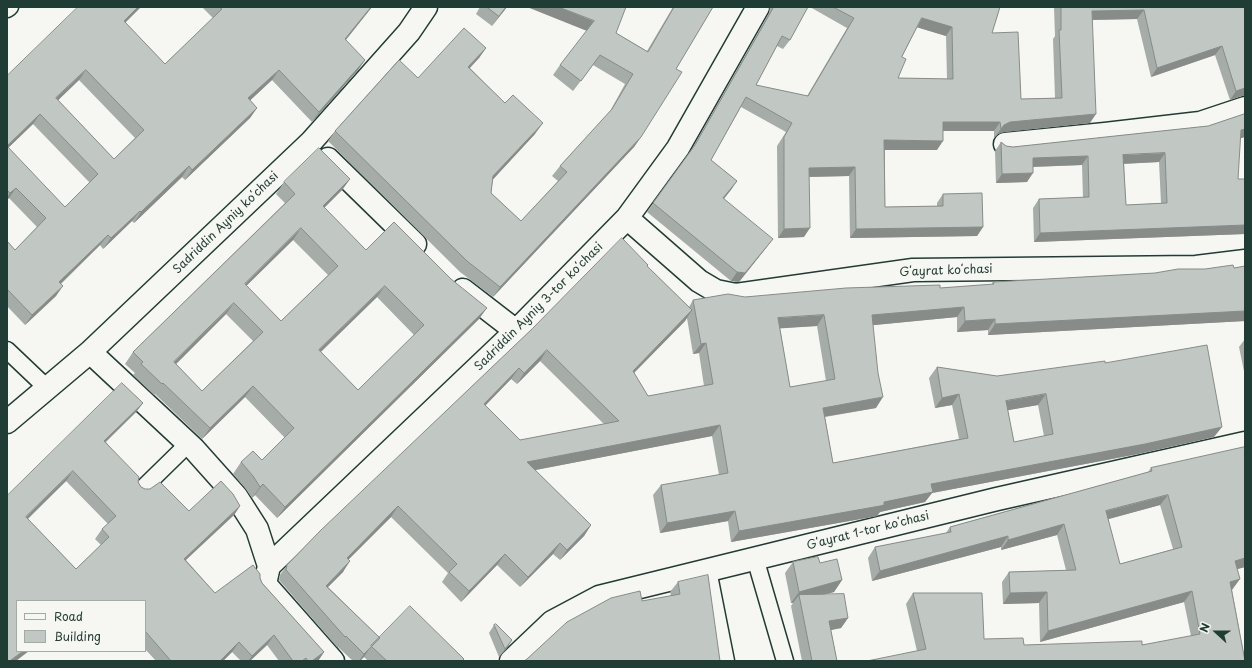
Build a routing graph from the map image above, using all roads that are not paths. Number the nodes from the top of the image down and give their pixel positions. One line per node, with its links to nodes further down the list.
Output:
1 (10, 7): 4 (lane)
2 (426, 7): 6 (street, Sadriddin Ayniy koʻchasi)
3 (758, 7): 8 (street, Sadriddin Ayniy 3-tor koʻchasi)
4 (7, 9)
5 (1245, 108): 7 (street)
6 (311, 142): 9 (street); 14 (street, Sadriddin Ayniy koʻchasi)
7 (1005, 144)
8 (627, 218): 10 (street, Gʻayrat koʻchasi); 12 (street, Sadriddin Ayniy 3-tor koʻchasi)
9 (429, 258)
10 (1245, 261)
11 (446, 275): 12 (street)
12 (516, 331): 21 (street, Sadriddin Ayniy 3-tor koʻchasi)
13 (7, 350): 15 (lane)
14 (90, 352): 15 (street, Sadriddin Ayniy koʻchasi); 17 (street)
15 (47, 388): 16 (street, Sadriddin Ayniy koʻchasi)
16 (7, 422)
17 (189, 443): 19 (lane); 21 (street)
18 (1245, 443): 20 (street, Gʻayrat 1-tor koʻchasi)
19 (140, 490)
20 (755, 558): 22 (street, Gʻayrat 1-tor koʻchasi); 26 (lane)
21 (269, 566): 23 (street)
22 (708, 570): 24 (street, Gʻayrat 1-tor koʻchasi); 25 (lane)
23 (333, 661)
24 (511, 661)
25 (726, 661)
26 (784, 661)

